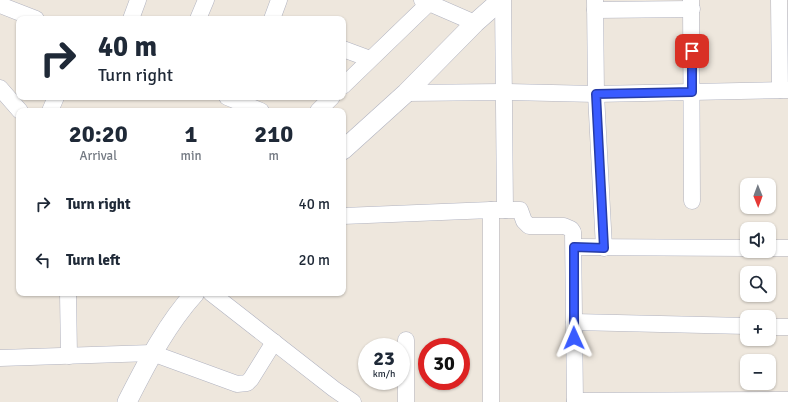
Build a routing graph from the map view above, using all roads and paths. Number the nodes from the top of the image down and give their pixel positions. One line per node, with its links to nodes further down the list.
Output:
1 (138, 0): 11 (street)
2 (206, 0): 12 (street)
3 (279, 0): 13 (street)
4 (502, 0): 14 (street); 20 (street)
5 (779, 0): 19 (street)
6 (426, 1): 14 (street); 16 (street)
7 (0, 4): 10 (street)
8 (595, 5): 9 (street); 23 (street)
9 (692, 5): 21 (street)
10 (29, 16)
11 (132, 16)
12 (199, 16)
13 (273, 16)
14 (475, 22): 22 (street)
15 (346, 50): 16 (street)
16 (370, 59): 17 (street)
17 (346, 83)
18 (0, 88): 26 (street)
19 (784, 90): 21 (street)
20 (503, 92): 22 (street); 23 (street); 31 (street)
21 (692, 92): 23 (street); 30 (street)
22 (406, 93): 29 (street)
23 (596, 94): 34 (street)
24 (237, 100): 27 (street)
25 (329, 100): 28 (street)
26 (17, 108)
27 (254, 108)
28 (321, 108)
29 (346, 147)
30 (692, 201)
31 (498, 210): 32 (street); 33 (street); 55 (street)
32 (346, 216)
33 (574, 247): 34 (street); 41 (street)
34 (604, 248): 35 (street)
35 (740, 248)
36 (776, 248): 37 (street)
37 (788, 248)
38 (68, 296): 47 (street)
39 (193, 296): 46 (street)
40 (215, 296): 45 (street)
41 (574, 322): 42 (street); 56 (street)
42 (740, 326)
43 (776, 327): 44 (street)
44 (788, 327)
45 (274, 342): 46 (street); 50 (street)
46 (152, 353): 47 (street); 52 (street)
47 (69, 356): 48 (street)
48 (0, 358)
49 (406, 390): 54 (street)
50 (333, 396): 53 (street)
51 (788, 400): 56 (street)
52 (127, 402)
53 (353, 402)
54 (406, 402)
55 (490, 402)
56 (575, 402)

